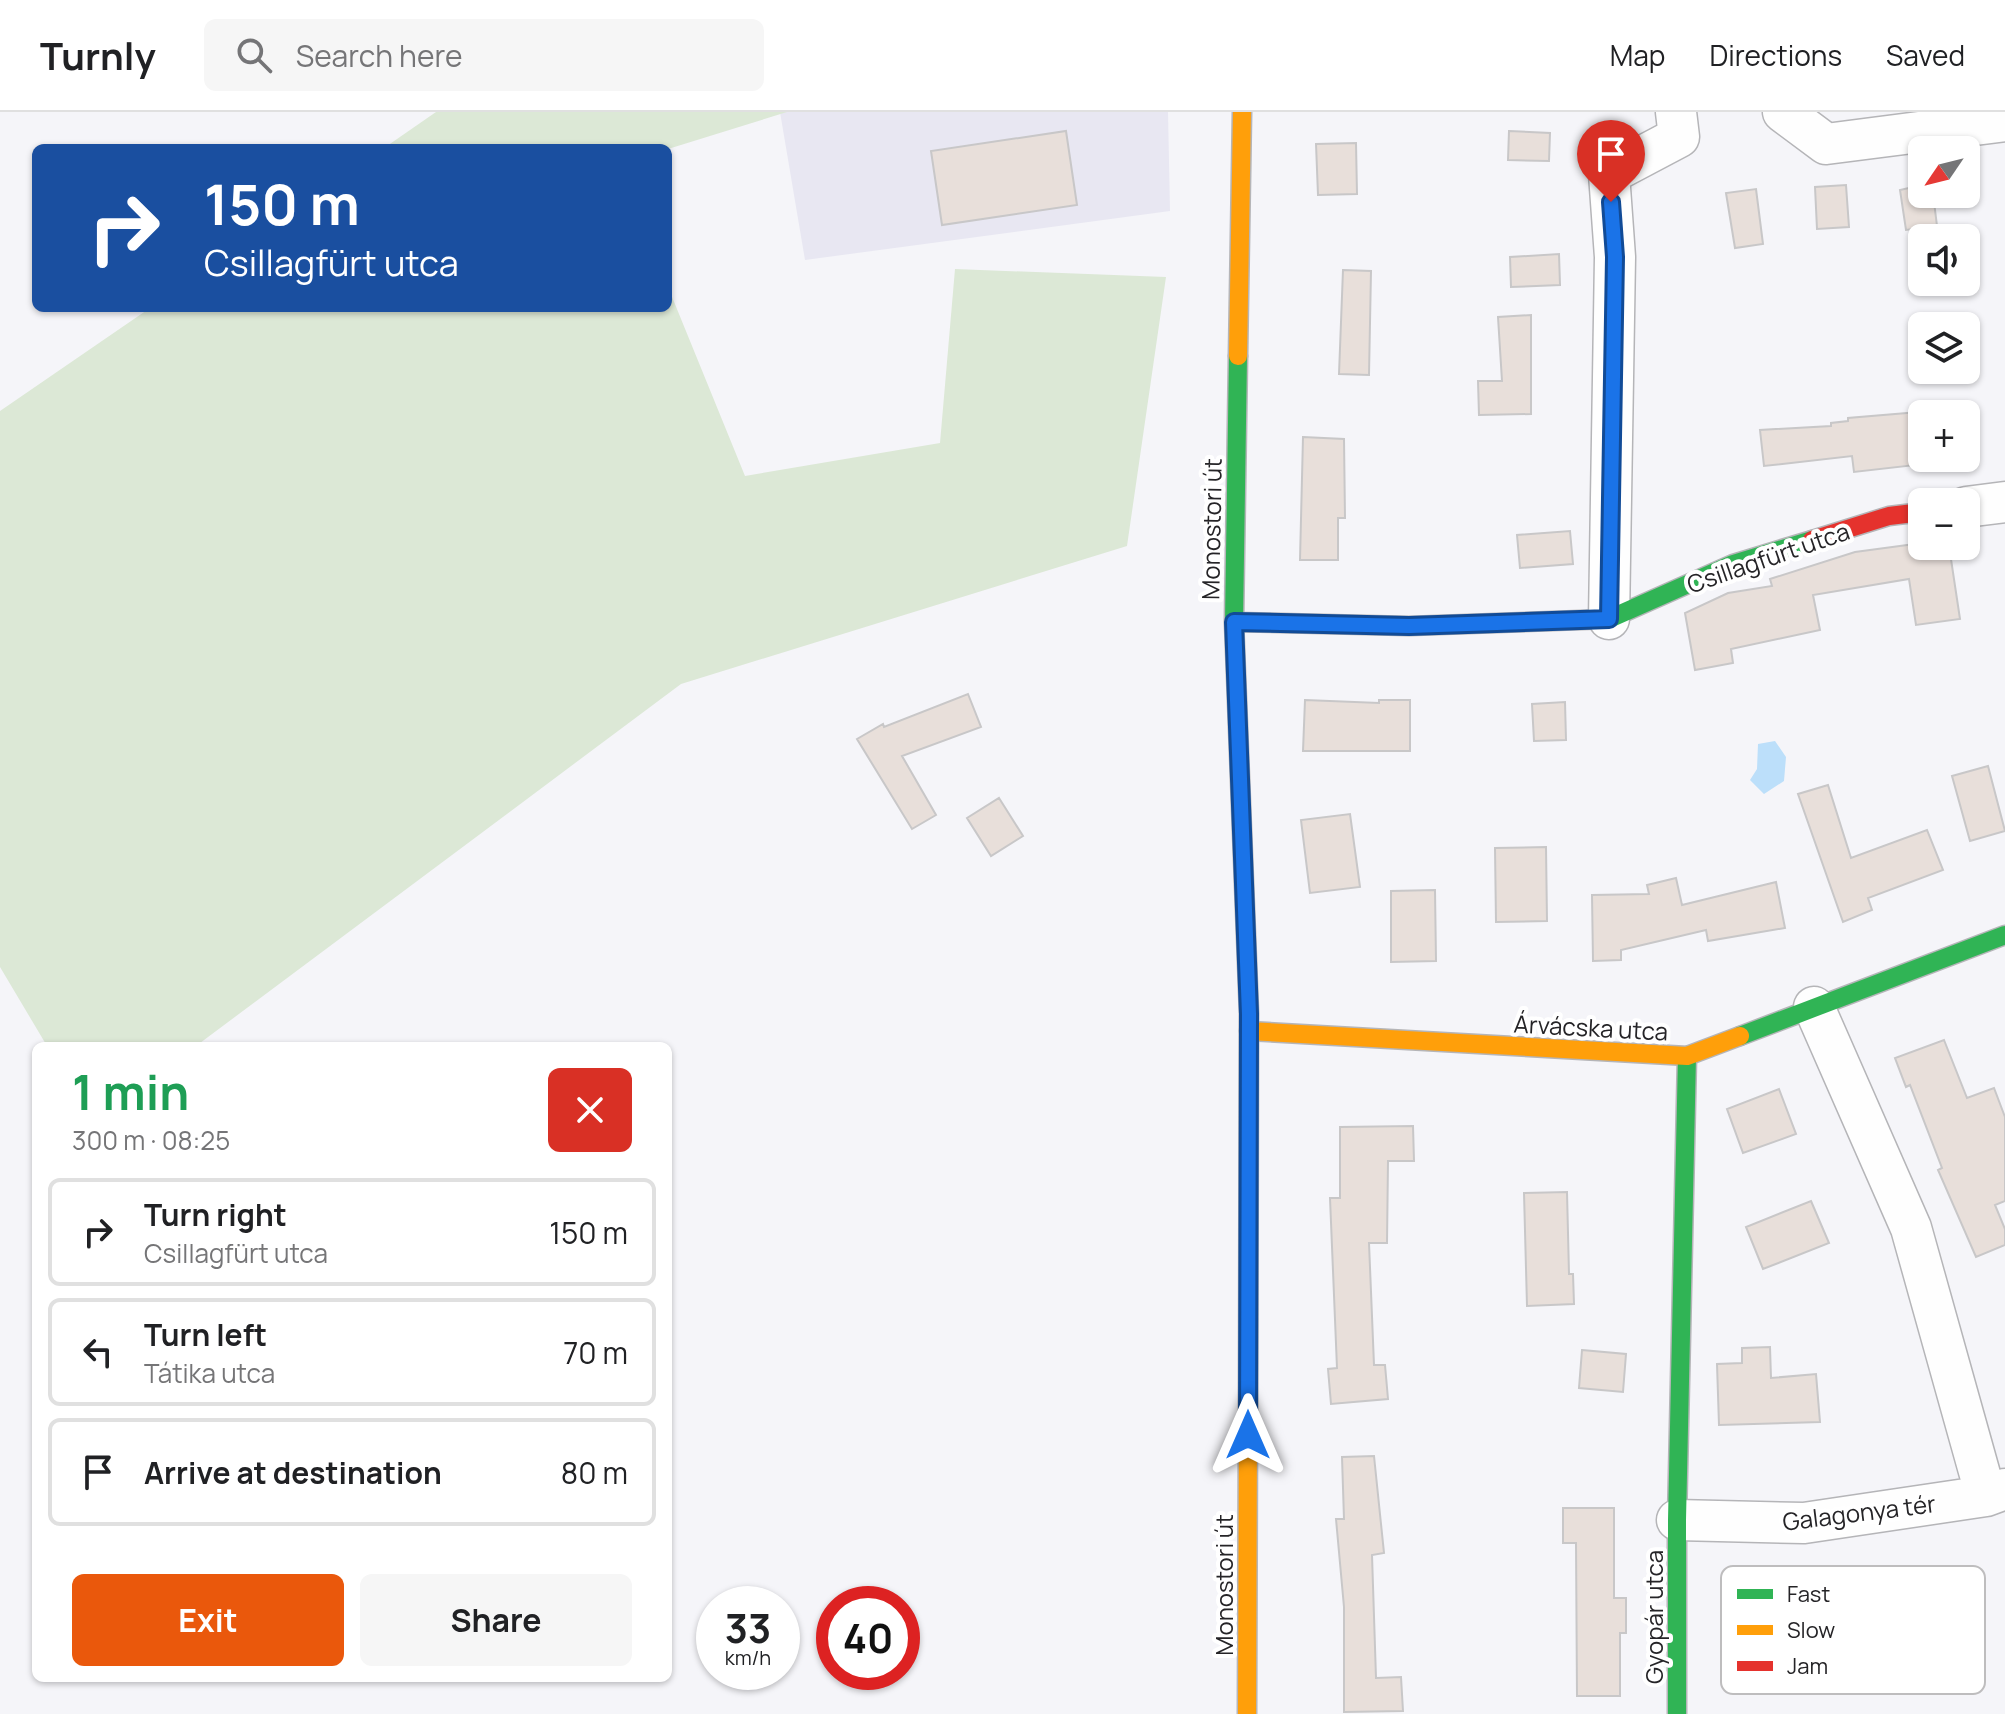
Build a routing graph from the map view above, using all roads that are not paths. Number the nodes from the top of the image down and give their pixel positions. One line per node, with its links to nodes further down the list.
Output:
1 (1242, 112): 9 (street, Monostori út)
2 (1676, 112): 8 (street)
3 (1783, 112): 4 (street)
4 (2005, 121)
5 (2005, 502): 6 (street)
6 (1980, 505)
7 (1908, 514): 8 (street, Csillagfürt utca)
8 (1609, 619): 9 (street, Csillagfürt utca)
9 (1234, 622): 12 (street, Monostori út)
10 (2005, 935): 11 (street, Árvácska utca)
11 (1814, 1007): 13 (street, Árvácska utca); 14 (street, Galagonya tér)
12 (1249, 1031): 13 (street, Árvácska utca); 16 (street, Monostori út)
13 (1687, 1056): 15 (street)
14 (1996, 1492): 15 (street, Galagonya tér)
15 (1677, 1520): 17 (street, Gyopár utca)
16 (1247, 1714)
17 (1677, 1714)

